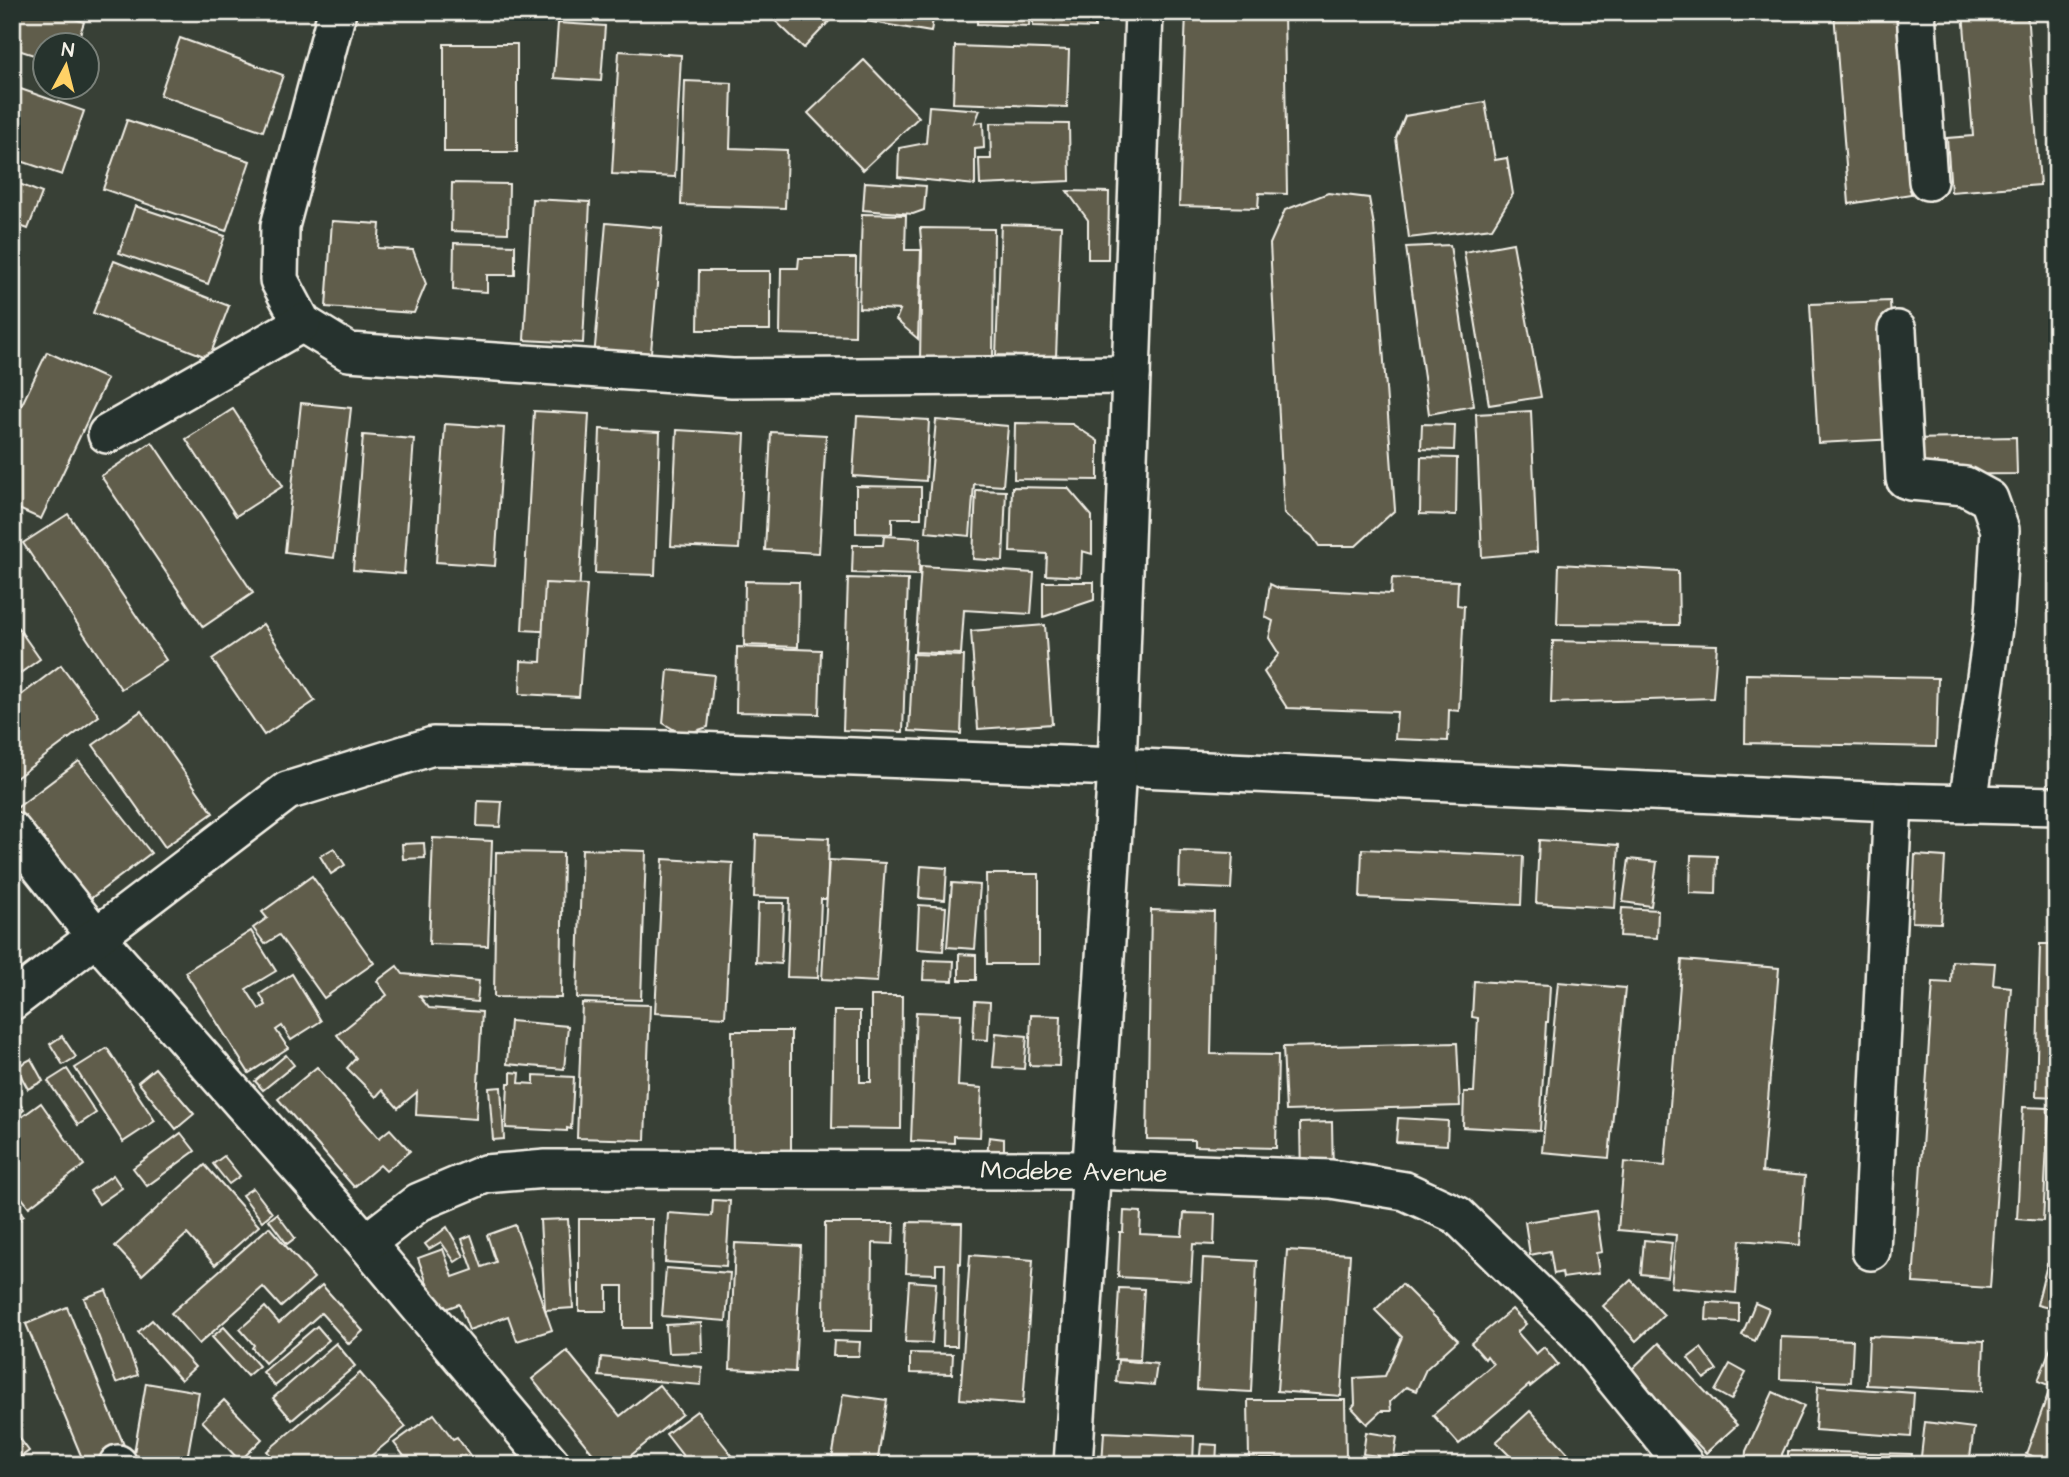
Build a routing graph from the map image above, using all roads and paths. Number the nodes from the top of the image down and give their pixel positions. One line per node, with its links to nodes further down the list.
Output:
1 (337, 12): 5 (street)
2 (1144, 12): 7 (street)
3 (1916, 12): 4 (street)
4 (1928, 181)
5 (302, 323): 7 (street); 8 (street)
6 (1897, 330): 11 (street)
7 (1131, 375): 9 (street)
8 (107, 434)
9 (1117, 767): 10 (street); 14 (street); 16 (street)
10 (1894, 802): 11 (street); 18 (street)
11 (1968, 804): 12 (street)
12 (2057, 806)
13 (12, 831): 14 (street)
14 (96, 937): 15 (street); 17 (street)
15 (12, 1001)
16 (1092, 1170): 17 (street, Modebe Avenue); 20 (street); 21 (street, Modebe Avenue)
17 (366, 1243): 19 (street)
18 (1871, 1251)
19 (552, 1465)
20 (1073, 1465)
21 (1685, 1465)

